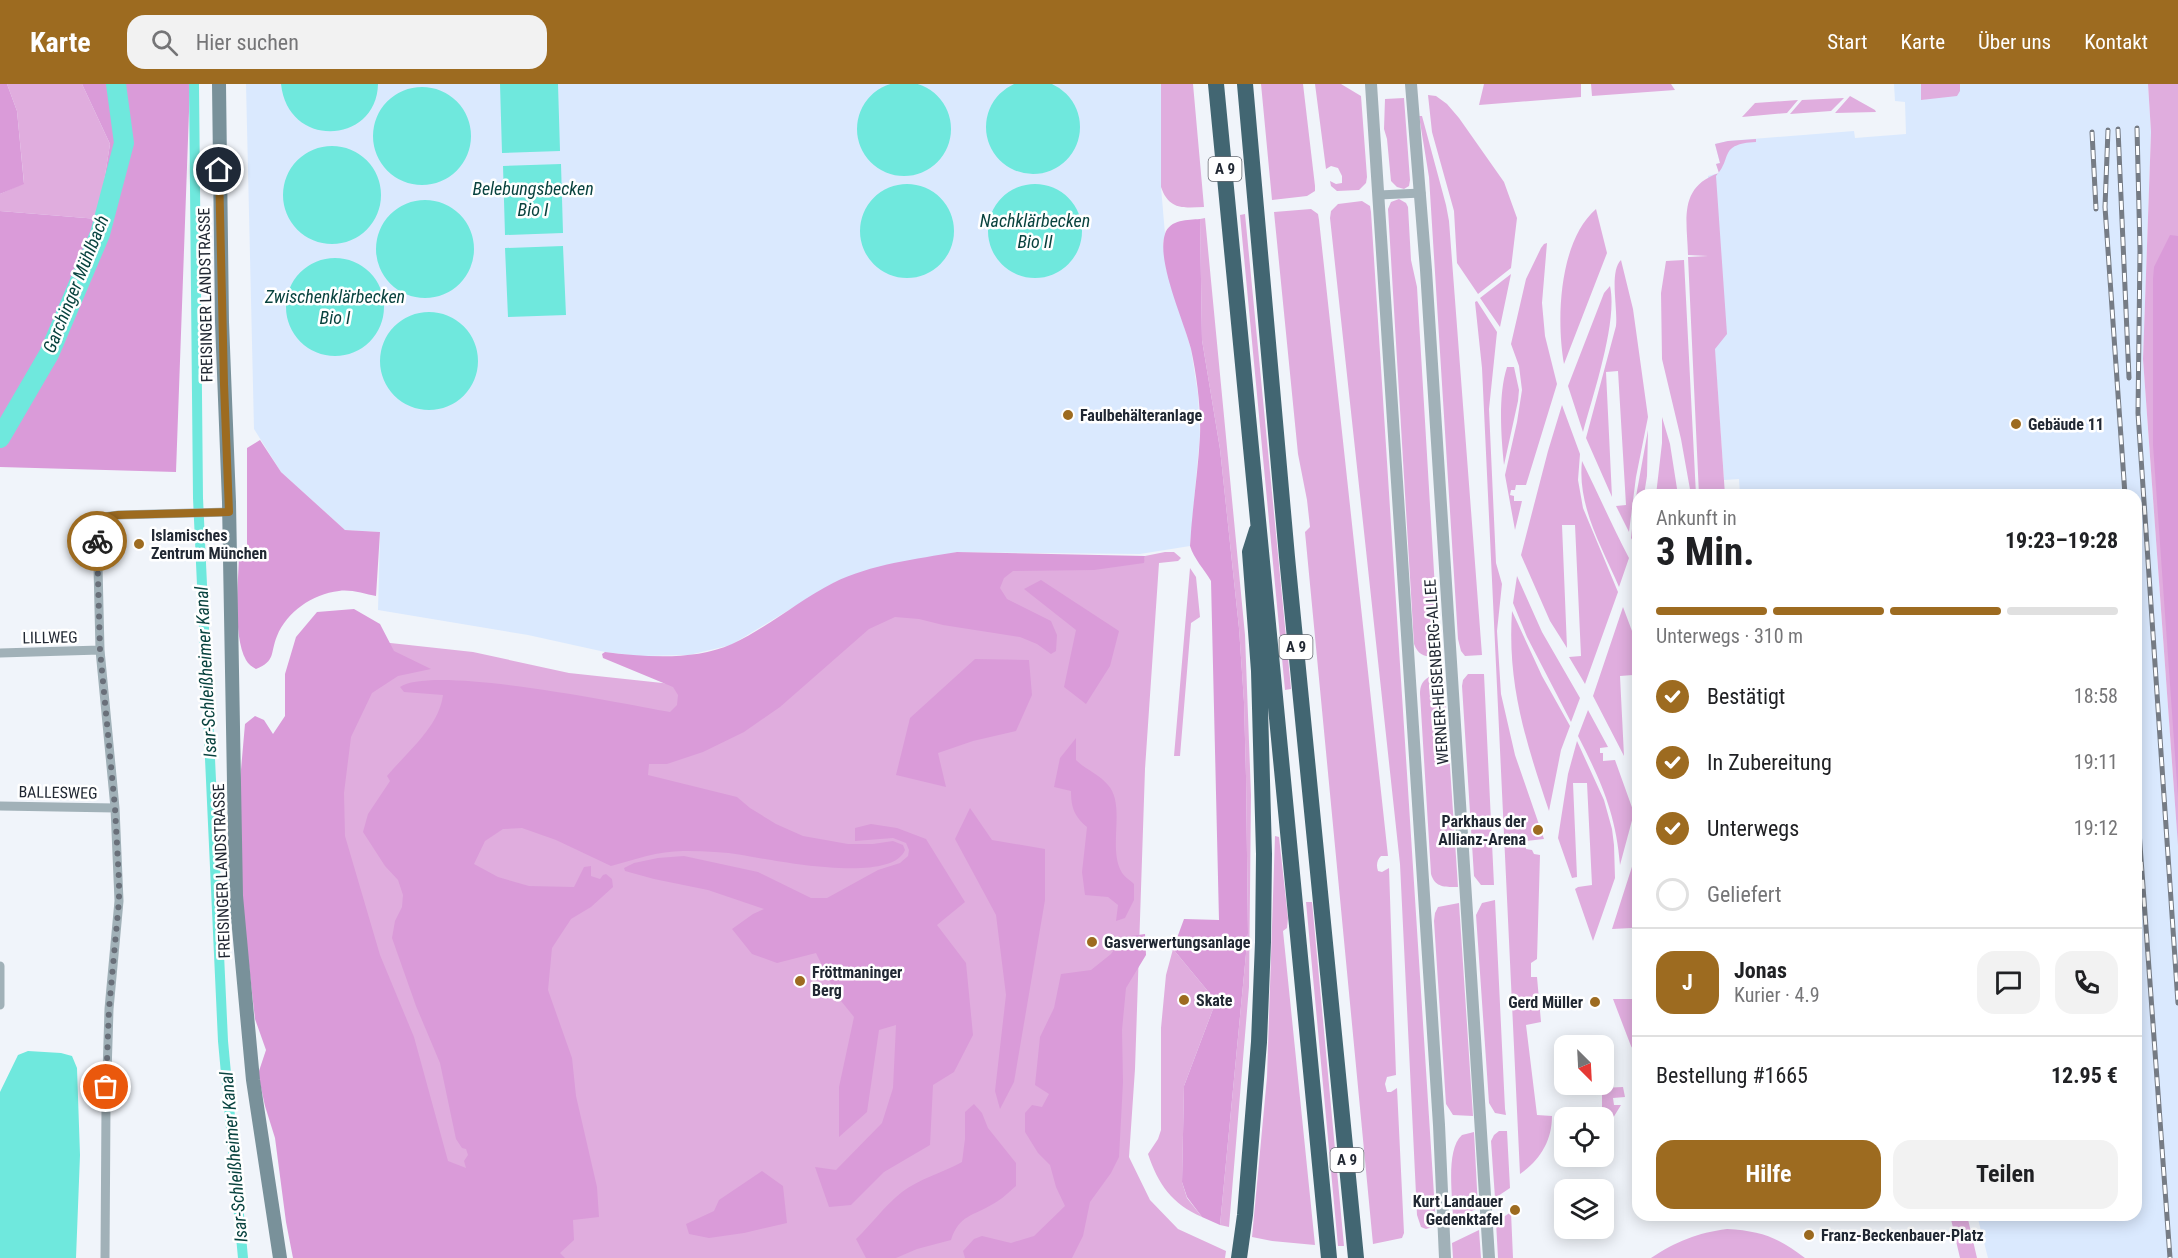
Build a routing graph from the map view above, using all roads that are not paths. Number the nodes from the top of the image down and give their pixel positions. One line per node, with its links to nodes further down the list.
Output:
1 (219, 84): 8 (main road, FREISINGER LANDSTRASSE)
2 (1216, 84): 9 (highway, A 9)
3 (1245, 84): 20 (highway, A 9)
4 (1371, 84): 7 (street, WERNER-HEISENBERG-ALLEE)
5 (1411, 84): 6 (street, WERNER-HEISENBERG-ALLEE)
6 (1421, 193): 7 (street); 22 (street, WERNER-HEISENBERG-ALLEE)
7 (1379, 195): 21 (street, WERNER-HEISENBERG-ALLEE)
8 (229, 512): 10 (street); 17 (main road, FREISINGER LANDSTRASSE)
9 (1260, 523): 18 (highway); 19 (highway, A 9)
10 (100, 650): 11 (street, LILLWEG); 13 (street)
11 (0, 653)
12 (0, 806): 13 (street, BALLESWEG)
13 (115, 808): 16 (street)
14 (0, 966): 15 (street)
15 (0, 1005)
16 (105, 1258)
17 (280, 1258)
18 (1239, 1258)
19 (1329, 1258)
20 (1356, 1258)
21 (1445, 1258)
22 (1489, 1258)

